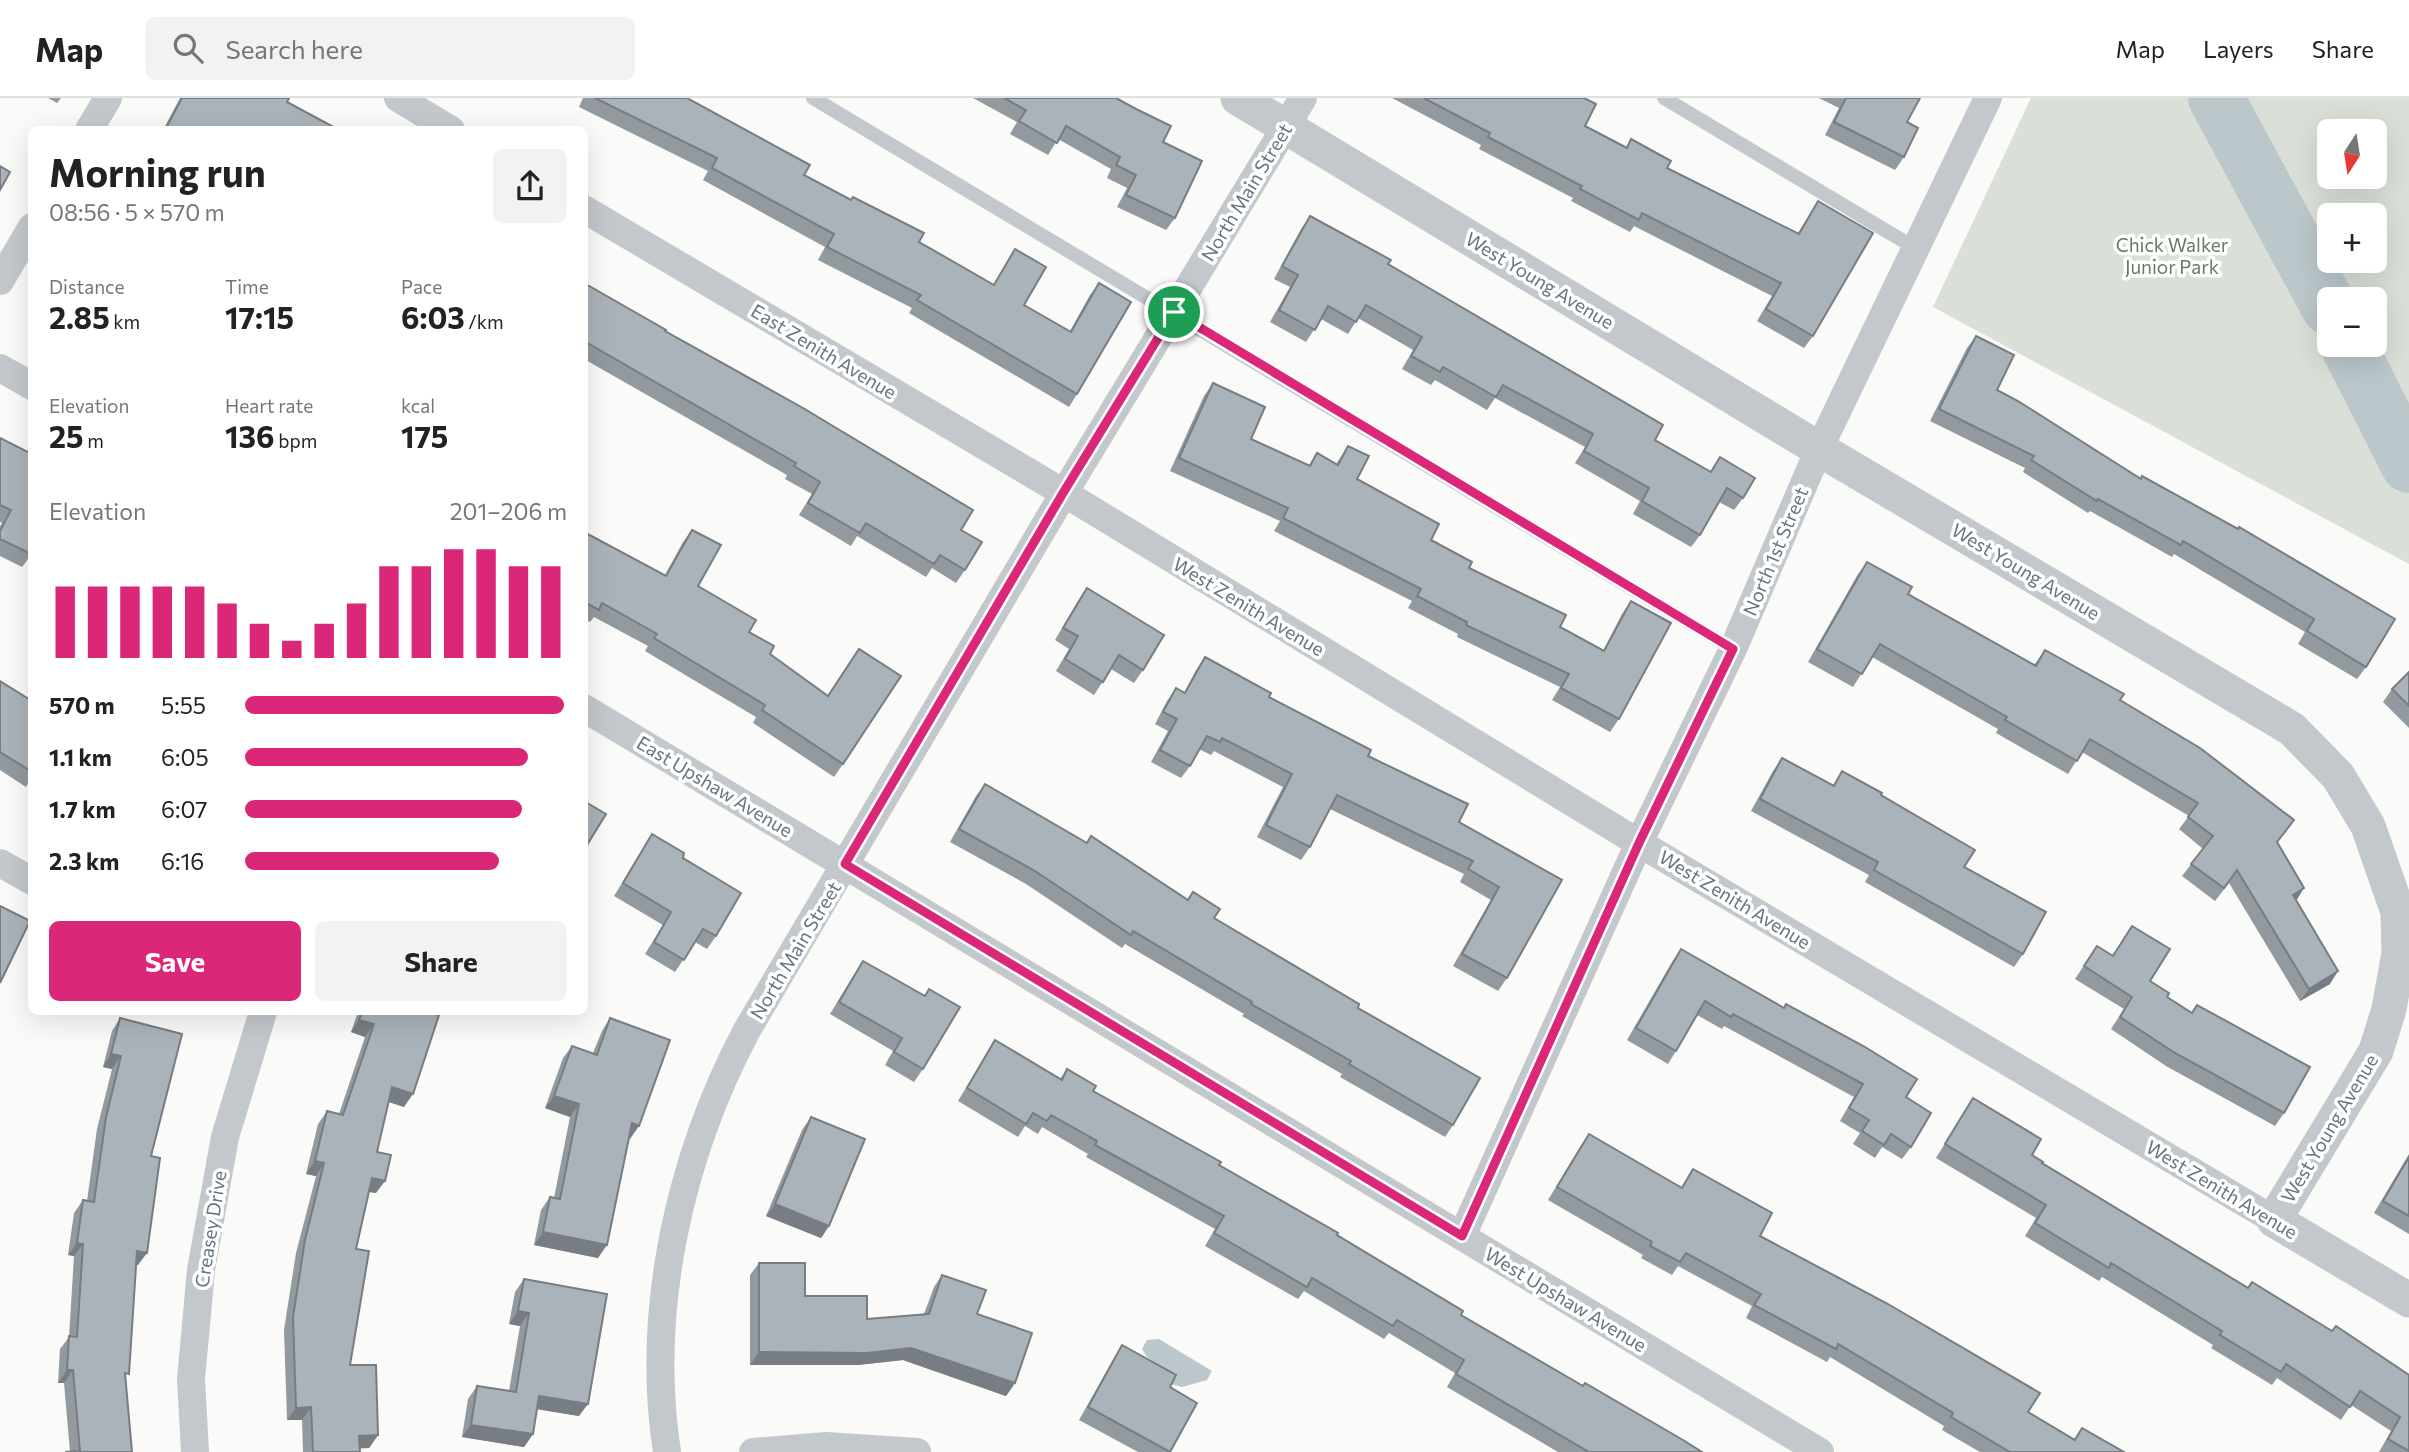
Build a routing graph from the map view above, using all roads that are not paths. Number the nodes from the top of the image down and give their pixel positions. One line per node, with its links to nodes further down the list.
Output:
1 (108, 98): 8 (street)
2 (398, 98): 9 (street)
3 (813, 98): 14 (lane)
4 (1238, 98): 7 (street, West Young Avenue)
5 (1664, 98): 12 (lane)
6 (1988, 98): 12 (street, North 1st Street)
7 (1295, 112): 14 (street, North Main Street); 17 (street, West Young Avenue)
8 (91, 126)
9 (444, 126)
10 (588, 211): 18 (street, East Zenith Avenue)
11 (28, 234): 13 (street)
12 (1915, 248): 17 (street, North 1st Street)
13 (0, 281)
14 (1174, 312): 18 (street, North Main Street); 19 (lane)
15 (0, 368): 16 (street)
16 (28, 384)
17 (1819, 449): 19 (street, North 1st Street); 26 (street, West Young Avenue)
18 (1063, 493): 21 (street, West Zenith Avenue); 23 (street, North Main Street)
19 (1733, 649): 21 (street, North 1st Street)
20 (588, 710): 23 (street, East Upshaw Avenue)
21 (1639, 843): 26 (street, West Zenith Avenue); 27 (street, North 1st Street)
22 (0, 863): 24 (street)
23 (845, 864): 27 (street, West Upshaw Avenue); 30 (street, North Main Street)
24 (28, 879)
25 (259, 1015): 29 (street, Creasey Drive)
26 (2274, 1220): 28 (street, West Zenith Avenue)
27 (1462, 1236): 33 (street, West Upshaw Avenue)
28 (2409, 1300)
29 (195, 1452)
30 (667, 1452)
31 (753, 1452): 32 (street)
32 (917, 1452)
33 (1820, 1452)

